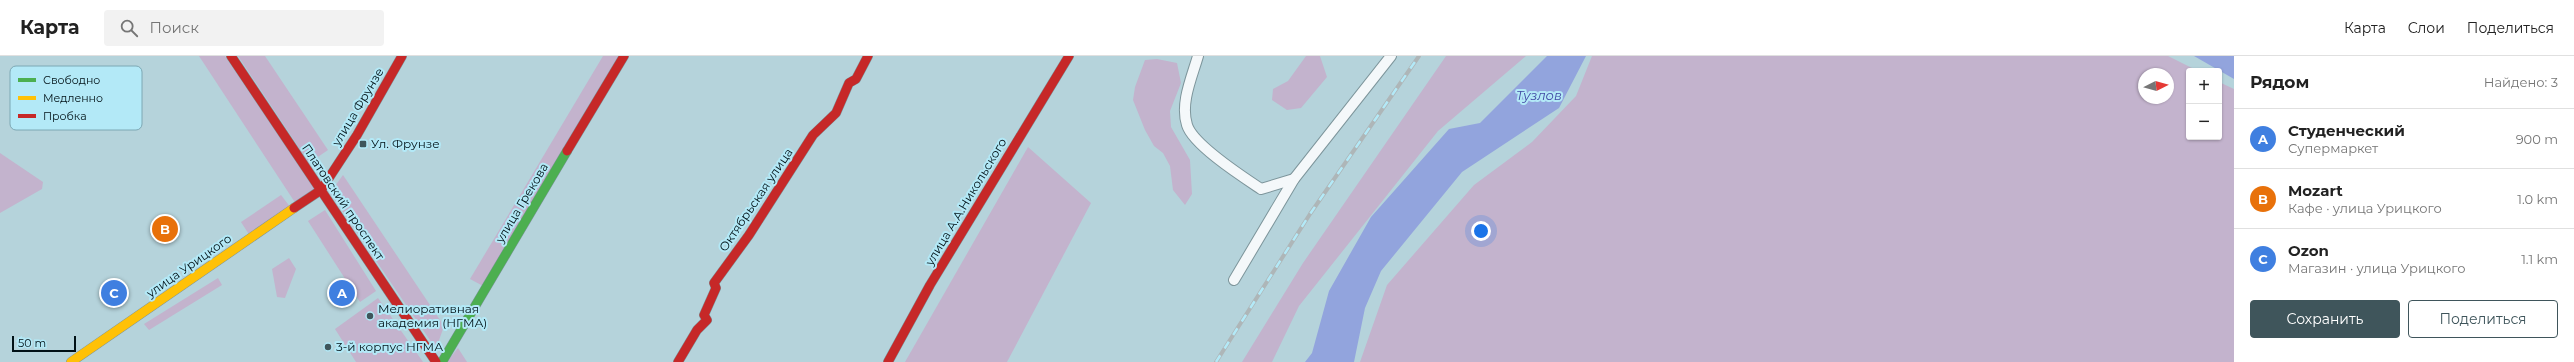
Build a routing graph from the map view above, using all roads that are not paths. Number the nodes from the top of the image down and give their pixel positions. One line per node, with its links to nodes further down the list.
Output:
1 (231, 56): 9 (street, Платовский проспект)
2 (402, 56): 9 (street, улица Фрунзе)
3 (624, 56): 13 (street, улица Грекова)
4 (868, 56): 14 (street, Октябрьская улица)
5 (1069, 56): 15 (street, улица А.А.Никольского)
6 (1198, 56): 8 (street)
7 (1391, 56): 8 (street)
8 (1294, 179): 10 (street)
9 (321, 190): 11 (street, улица Урицкого); 12 (street, Платовский проспект)
10 (1234, 280)
11 (71, 362)
12 (436, 362)
13 (442, 362)
14 (678, 362)
15 (888, 362)

